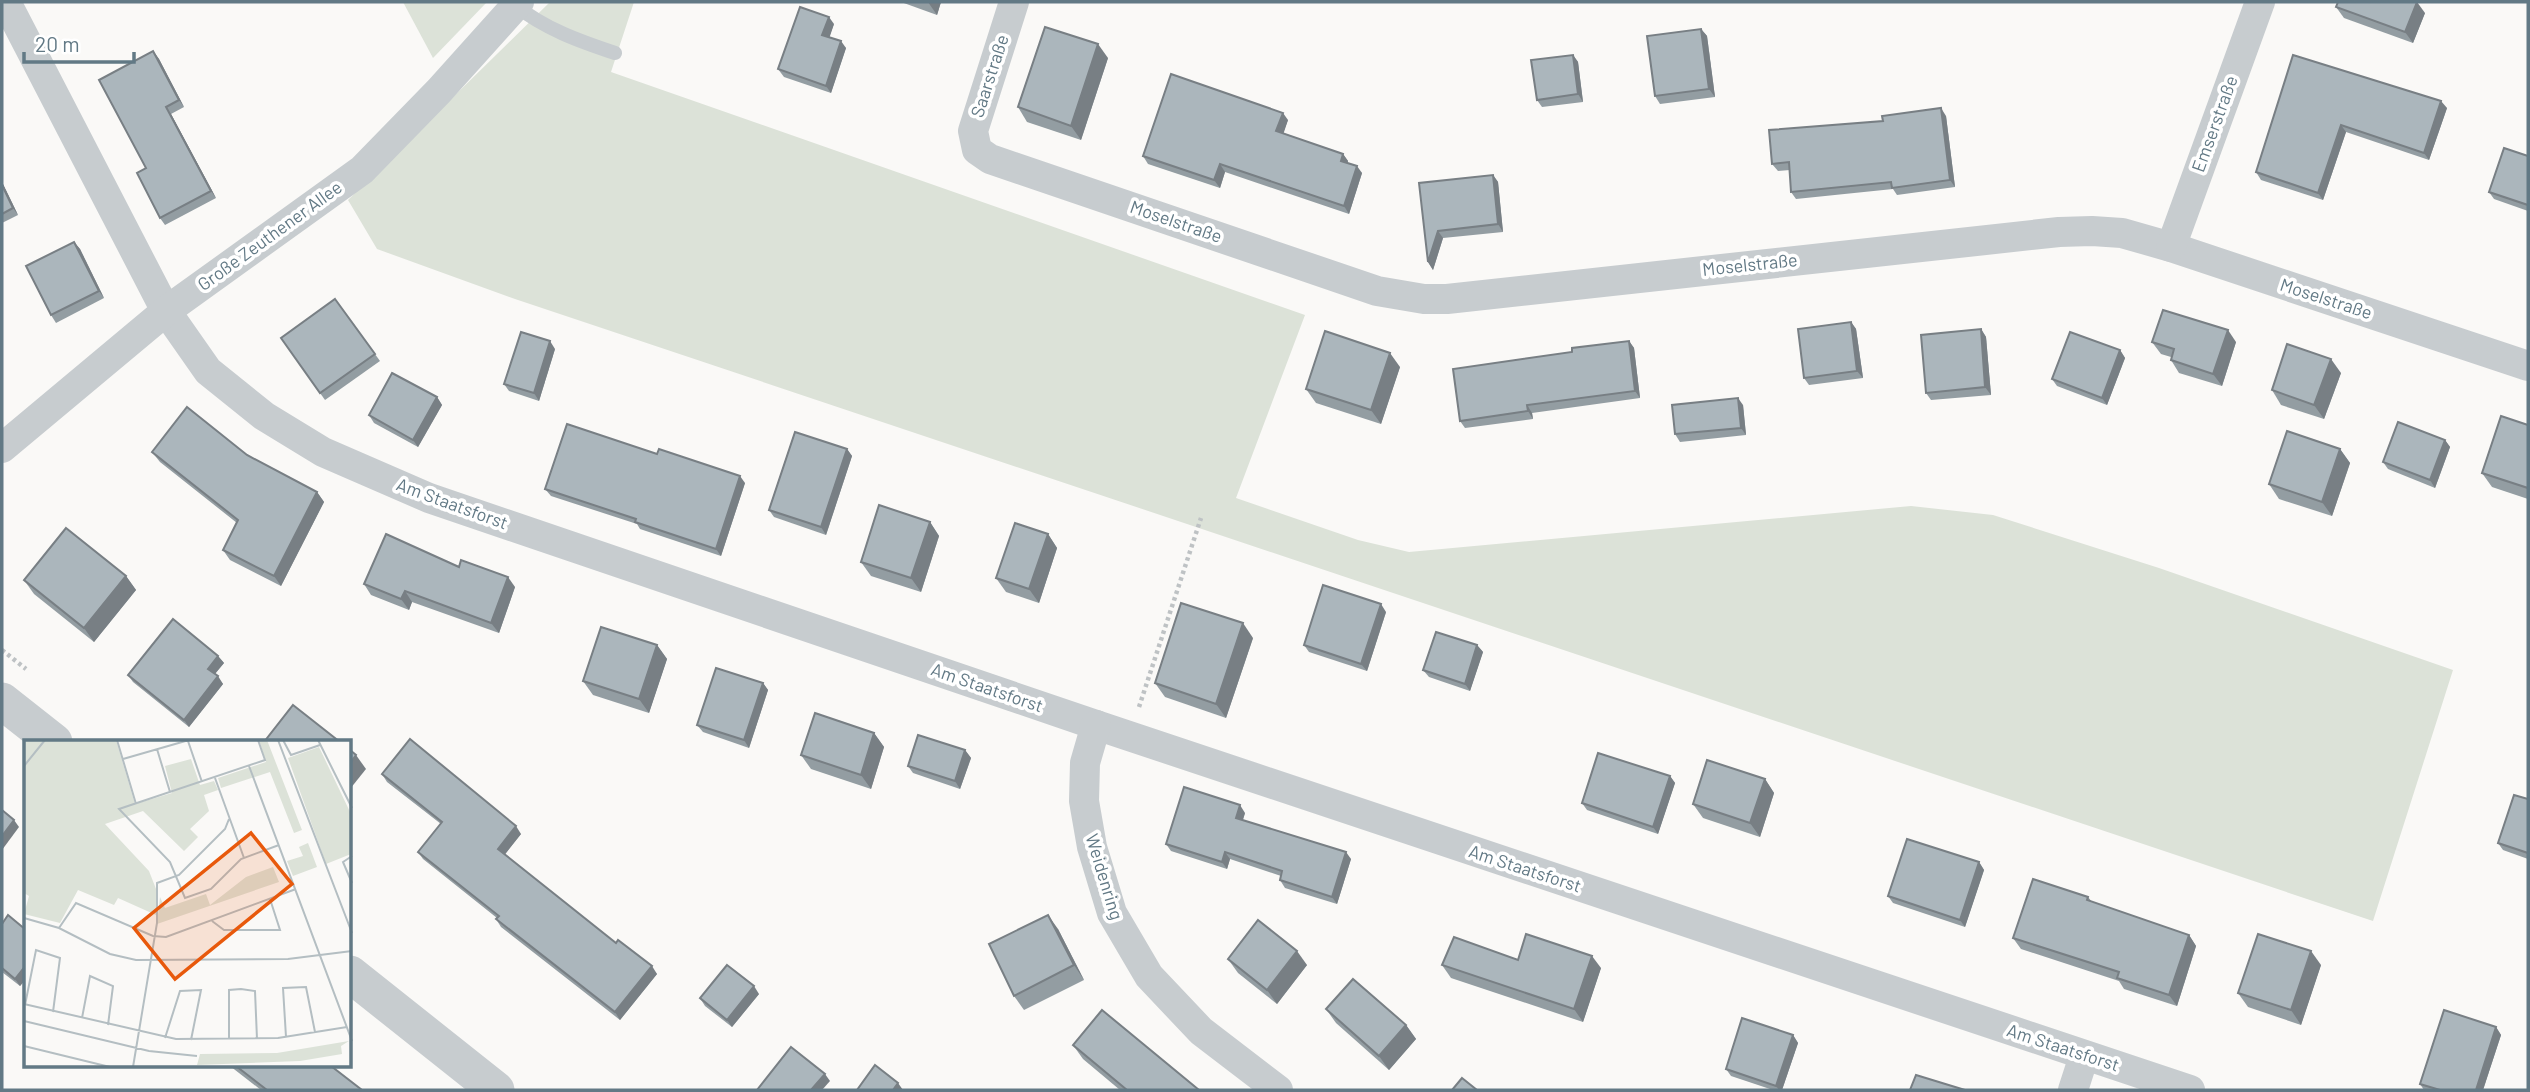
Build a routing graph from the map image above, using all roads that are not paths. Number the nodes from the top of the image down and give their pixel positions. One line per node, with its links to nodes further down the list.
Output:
1 (6, 2): 8 (street, Am Staatsforst)
2 (1014, 2): 6 (street, Saarstraße)
3 (2260, 2): 7 (street, Emserstraße)
4 (517, 4): 5 (lane); 8 (street, Große Zeuthener Allee)
5 (615, 53)
6 (977, 150): 7 (street, Moselstraße)
7 (2171, 247): 9 (street, Moselstraße)
8 (166, 311): 10 (street, Große Zeuthener Allee); 12 (street, Am Staatsforst)
9 (2528, 366)
10 (2, 448)
11 (2, 701): 13 (street)
12 (1096, 725): 15 (street, Am Staatsforst); 17 (street, Weidenring)
13 (51, 740)
14 (352, 976): 16 (street)
15 (2084, 1056): 18 (street); 19 (street, Am Staatsforst)
16 (496, 1090)
17 (1278, 1090)
18 (2073, 1090)
19 (2190, 1090)

